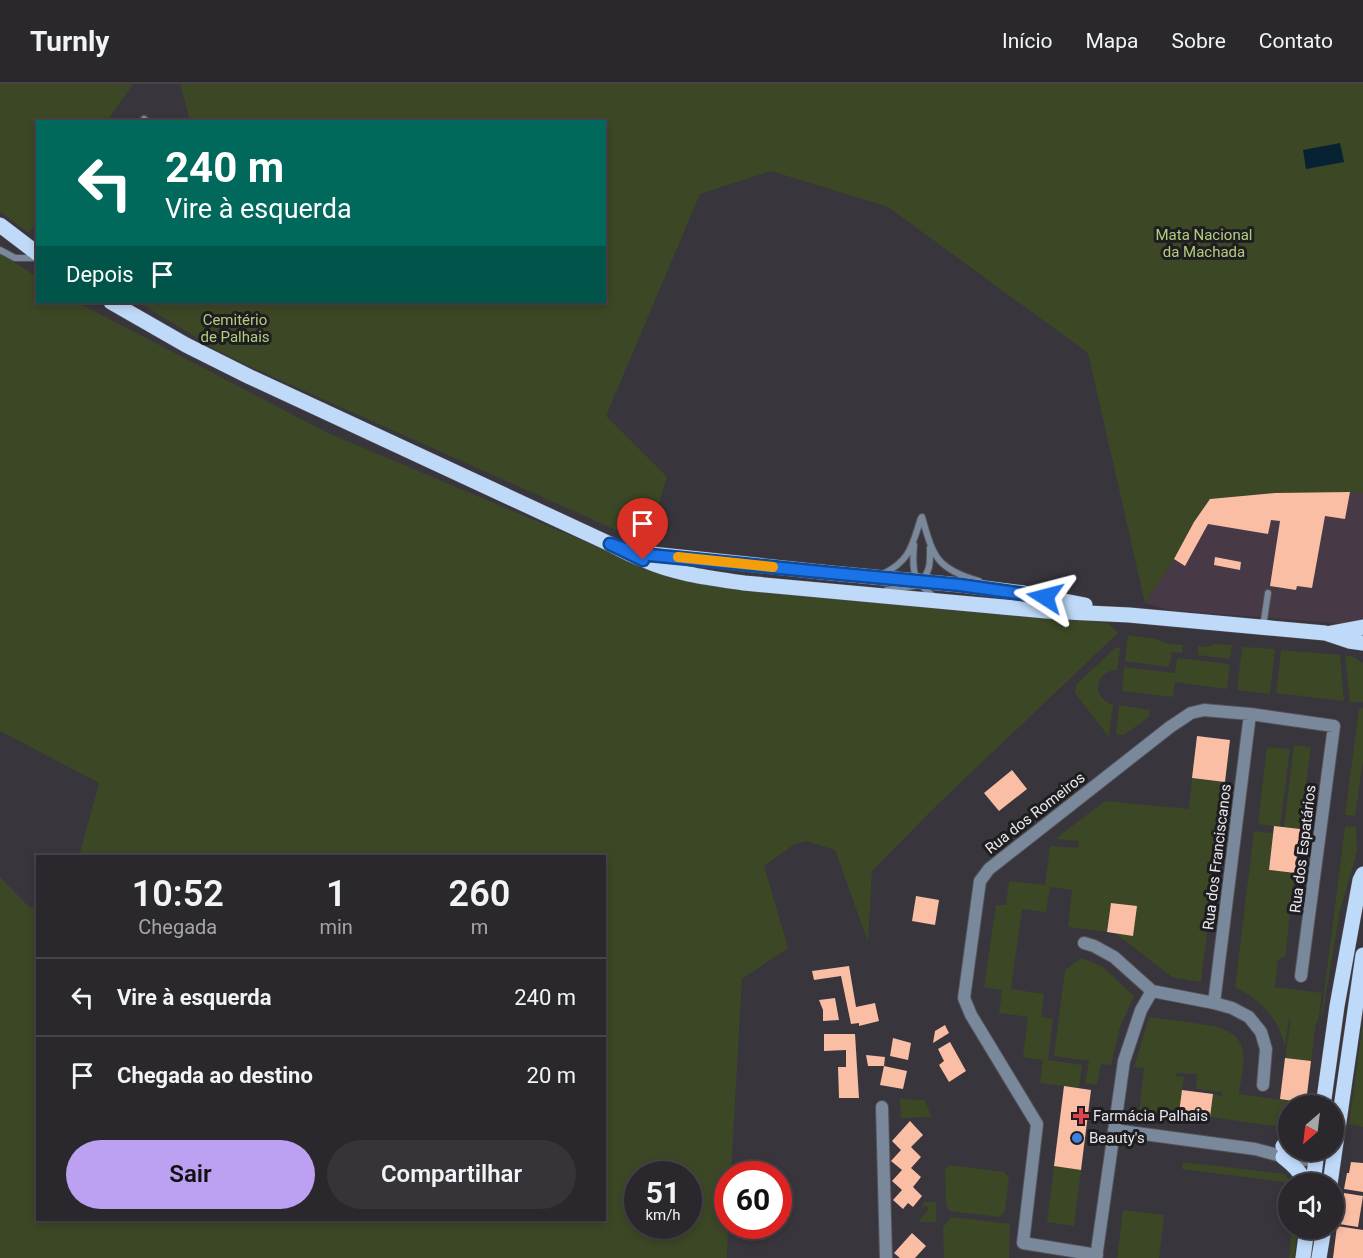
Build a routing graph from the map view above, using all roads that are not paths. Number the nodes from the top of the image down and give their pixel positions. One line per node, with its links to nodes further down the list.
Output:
1 (0, 225): 4 (main road)
2 (0, 235): 4 (main road)
3 (0, 250): 4 (lane)
4 (35, 253)
5 (113, 303): 7 (main road)
6 (915, 538): 8 (lane); 9 (lane); 10 (lane)
7 (610, 544): 9 (main road); 13 (main road)
8 (930, 547): 10 (lane); 11 (lane)
9 (873, 577): 10 (main road)
10 (920, 581): 11 (main road); 13 (lane); 14 (lane)
11 (1024, 593): 15 (main road)
12 (1268, 593): 16 (lane)
13 (863, 594): 14 (main road)
14 (942, 601): 15 (main road)
15 (1129, 615): 16 (main road)
16 (1263, 628): 17 (main road)
17 (1358, 634): 18 (main road)
18 (1363, 650)
19 (1250, 714): 20 (street, Rua dos Romeiros); 28 (street, Rua dos Franciscanos); 41 (street, Rua dos Romeiros)
20 (1334, 726): 24 (street, Rua dos Espatários)
21 (1363, 874): 25 (main road)
22 (1084, 943): 27 (street)
23 (1363, 956): 26 (main road)
24 (1301, 976)
25 (1342, 978): 26 (lane); 30 (main road)
26 (1361, 981): 33 (main road)
27 (1152, 991): 28 (street); 35 (street)
28 (1214, 1003): 29 (street)
29 (1263, 1084)
30 (1325, 1089): 31 (main road); 32 (main road)
31 (1323, 1095)
32 (1324, 1095)
33 (1342, 1095)
34 (882, 1107): 42 (street)
35 (1114, 1130): 36 (street); 41 (street)
36 (1278, 1148)
37 (1291, 1161): 38 (main road)
38 (1301, 1173)
39 (1306, 1239): 43 (main road)
40 (1322, 1239): 44 (main road)
41 (1096, 1256)
42 (886, 1258)
43 (1303, 1258)
44 (1319, 1258)

